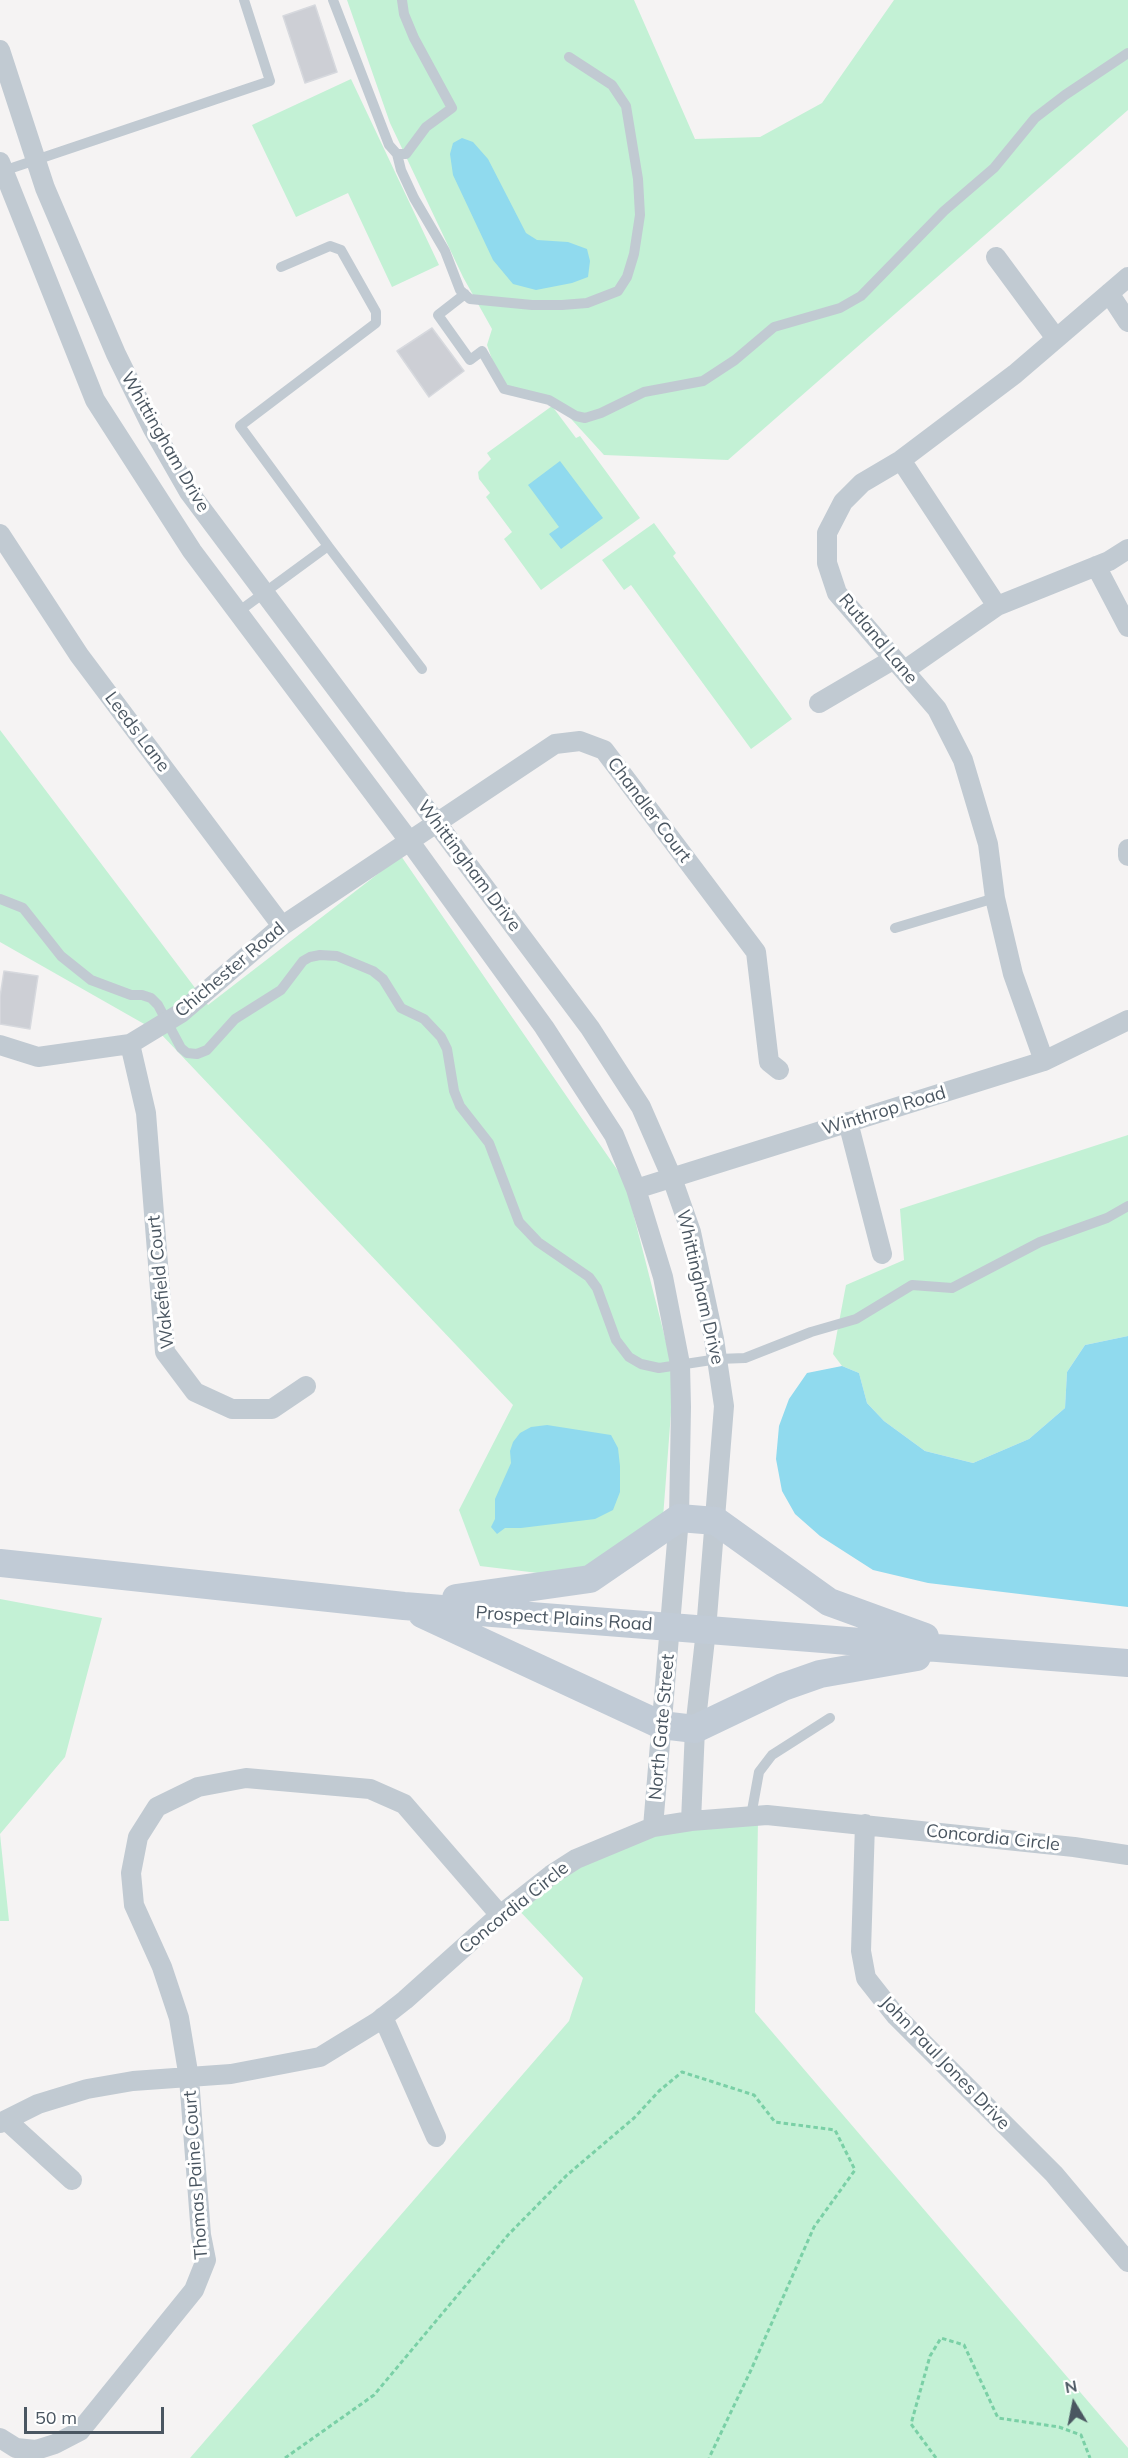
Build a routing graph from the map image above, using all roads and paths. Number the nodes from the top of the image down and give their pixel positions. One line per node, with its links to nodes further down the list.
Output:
1 (244, 0): 8 (lane, Whittingham Drive)
2 (333, 0): 7 (lane)
3 (402, 0): 7 (lane)
4 (0, 50): 8 (street, Whittingham Drive)
5 (1128, 53): 14 (lane)
6 (569, 57): 14 (lane)
7 (397, 154): 14 (lane)
8 (36, 160): 9 (lane, Whittingham Drive); 22 (street, Whittingham Drive)
9 (2, 167): 24 (street, Whittingham Drive)
10 (996, 258): 16 (street)
11 (281, 267): 19 (lane)
12 (1128, 277): 13 (street, Rutland Lane)
13 (1109, 293): 15 (street); 16 (street, Rutland Lane)
14 (465, 294)
15 (1128, 322)
16 (1055, 337): 17 (street, Rutland Lane)
17 (901, 460): 23 (street); 26 (street, Rutland Lane)
18 (0, 534): 35 (street, Leeds Lane)
19 (328, 546): 22 (lane); 27 (lane)
20 (1128, 549): 21 (street)
21 (1096, 566): 23 (street); 25 (street)
22 (263, 593): 24 (lane); 29 (street, Whittingham Drive)
23 (997, 606): 26 (street)
24 (238, 612): 30 (street, Whittingham Drive)
25 (1128, 627)
26 (899, 665): 28 (street); 33 (street, Rutland Lane)
27 (422, 669)
28 (819, 703)
29 (437, 823): 30 (street, Chandler Court); 42 (street, Chandler Court); 44 (street, Whittingham Drive)
30 (410, 842): 35 (street, Chichester Road); 45 (street, Whittingham Drive)
31 (1128, 849): 32 (street)
32 (1128, 856)
33 (994, 898): 36 (lane); 41 (street, Rutland Lane)
34 (0, 899): 38 (lane)
35 (282, 926): 38 (street, Chichester Road)
36 (895, 928)
37 (1128, 1020): 41 (street, Winthrop Road)
38 (167, 1022): 39 (street, Chichester Road); 49 (lane)
39 (130, 1044): 40 (street, Chichester Road); 50 (street, Wakefield Court)
40 (0, 1045)
41 (1044, 1061): 43 (street, Winthrop Road)
42 (779, 1070)
43 (848, 1122): 44 (street, Winthrop Road); 47 (street)
44 (672, 1178): 45 (street, Winthrop Road); 48 (street, Whittingham Drive)
45 (636, 1190): 49 (street, Whittingham Drive)
46 (1128, 1206): 48 (lane)
47 (882, 1254)
48 (718, 1359): 49 (lane); 52 (street, Whittingham Drive)
49 (680, 1364): 51 (street, Whittingham Drive)
50 (306, 1386)
51 (679, 1518): 52 (street); 54 (street); 55 (street, Whittingham Drive)
52 (716, 1521): 56 (street, Whittingham Drive); 57 (street)
53 (0, 1563): 54 (street, Prospect Plains Road)
54 (404, 1606): 55 (street, Prospect Plains Road); 60 (street)
55 (670, 1627): 56 (street, Prospect Plains Road); 60 (street, North Gate Street)
56 (706, 1630): 57 (street, Prospect Plains Road); 61 (street, North Gate Street)
57 (960, 1650): 58 (street, Prospect Plains Road); 61 (street)
58 (1128, 1663)
59 (830, 1718): 62 (lane)
60 (661, 1725): 61 (street); 65 (street, North Gate Street)
61 (695, 1729): 63 (street, North Gate Street)
62 (751, 1816): 63 (street, Concordia Circle); 64 (street, Concordia Circle)
63 (691, 1821): 65 (street, Concordia Circle)
64 (865, 1824): 66 (street, Concordia Circle); 73 (street, John Paul Jones Drive)
65 (653, 1827): 67 (street, Concordia Circle)
66 (1128, 1855)
67 (500, 1915): 68 (street, Concordia Circle); 69 (street, Thomas Paine Court)
68 (382, 2017): 69 (street, Concordia Circle); 71 (street)
69 (189, 2078): 70 (street, Concordia Circle); 74 (street, Thomas Paine Court)
70 (3, 2122): 72 (street, Concordia Circle)
71 (436, 2137)
72 (72, 2180)
73 (1128, 2262)
74 (0, 2438)
75 (285, 2458): 76 (path)
76 (709, 2458)
77 (936, 2458): 78 (path)
78 (1090, 2458)

